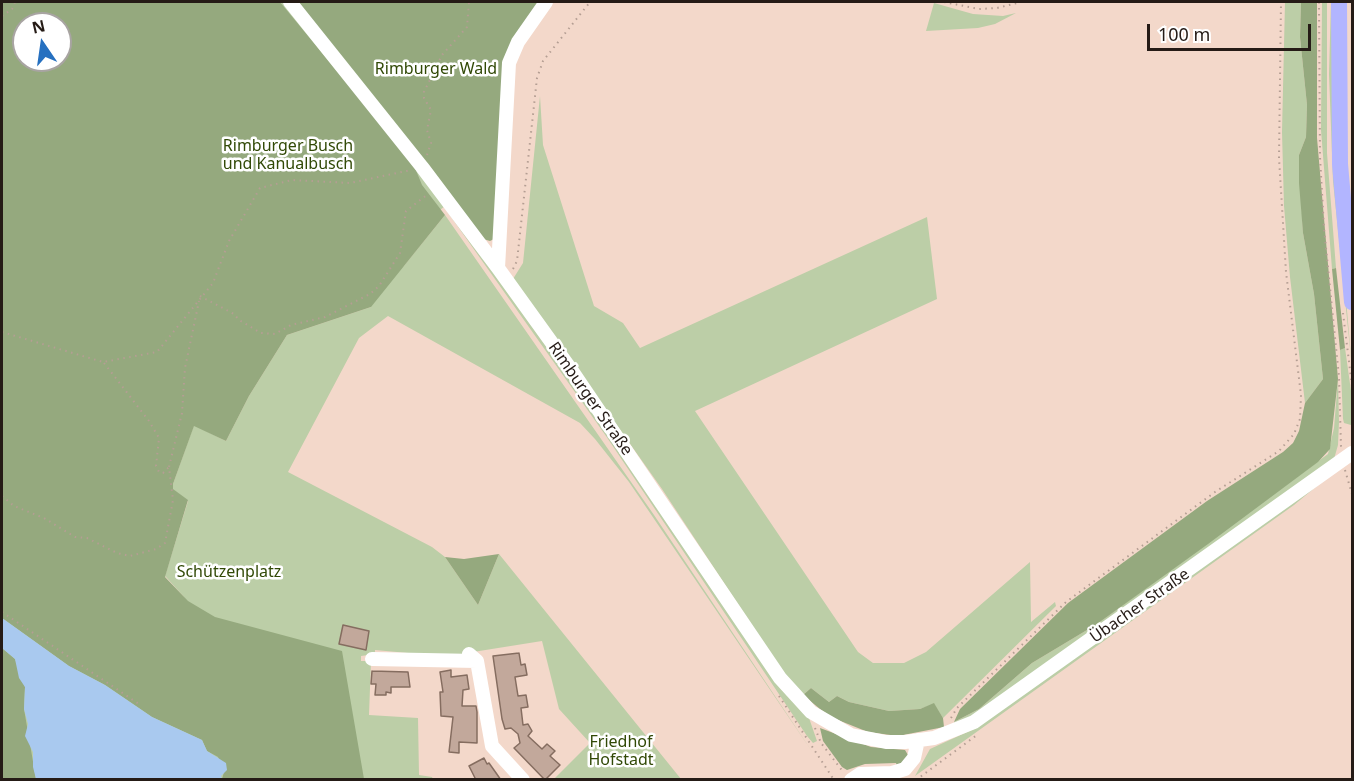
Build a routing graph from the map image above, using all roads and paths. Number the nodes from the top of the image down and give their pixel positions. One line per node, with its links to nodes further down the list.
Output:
1 (15, 2): 11 (path)
2 (290, 2): 12 (street, Rimburger Straße)
3 (469, 2): 12 (path)
4 (546, 2): 14 (street)
5 (590, 2): 14 (path)
6 (944, 2): 7 (path)
7 (1021, 2)
8 (1281, 2): 27 (path)
9 (1319, 2): 19 (path)
10 (1339, 2): 16 (main road)
11 (2, 16)
12 (422, 167): 13 (street, Rimburger Straße); 15 (path)
13 (438, 188): 14 (street, Rimburger Straße); 15 (path)
14 (501, 273): 26 (street, Rimburger Straße)
15 (200, 296): 18 (path); 20 (path)
16 (1353, 302)
17 (2, 333): 18 (path)
18 (103, 362): 20 (path)
19 (1347, 457): 21 (path); 27 (street, Übacher Straße)
20 (168, 467): 22 (path)
21 (1353, 494)
22 (2, 496)
23 (2, 612): 25 (path)
24 (372, 659): 30 (street)
25 (139, 704)
26 (818, 716): 28 (street, Rimburger Straße); 31 (path)
27 (952, 733): 28 (street, Übacher Straße)
28 (918, 740): 29 (street); 32 (street)
29 (876, 776): 31 (street)
30 (523, 780)
31 (851, 780)
32 (901, 780)

